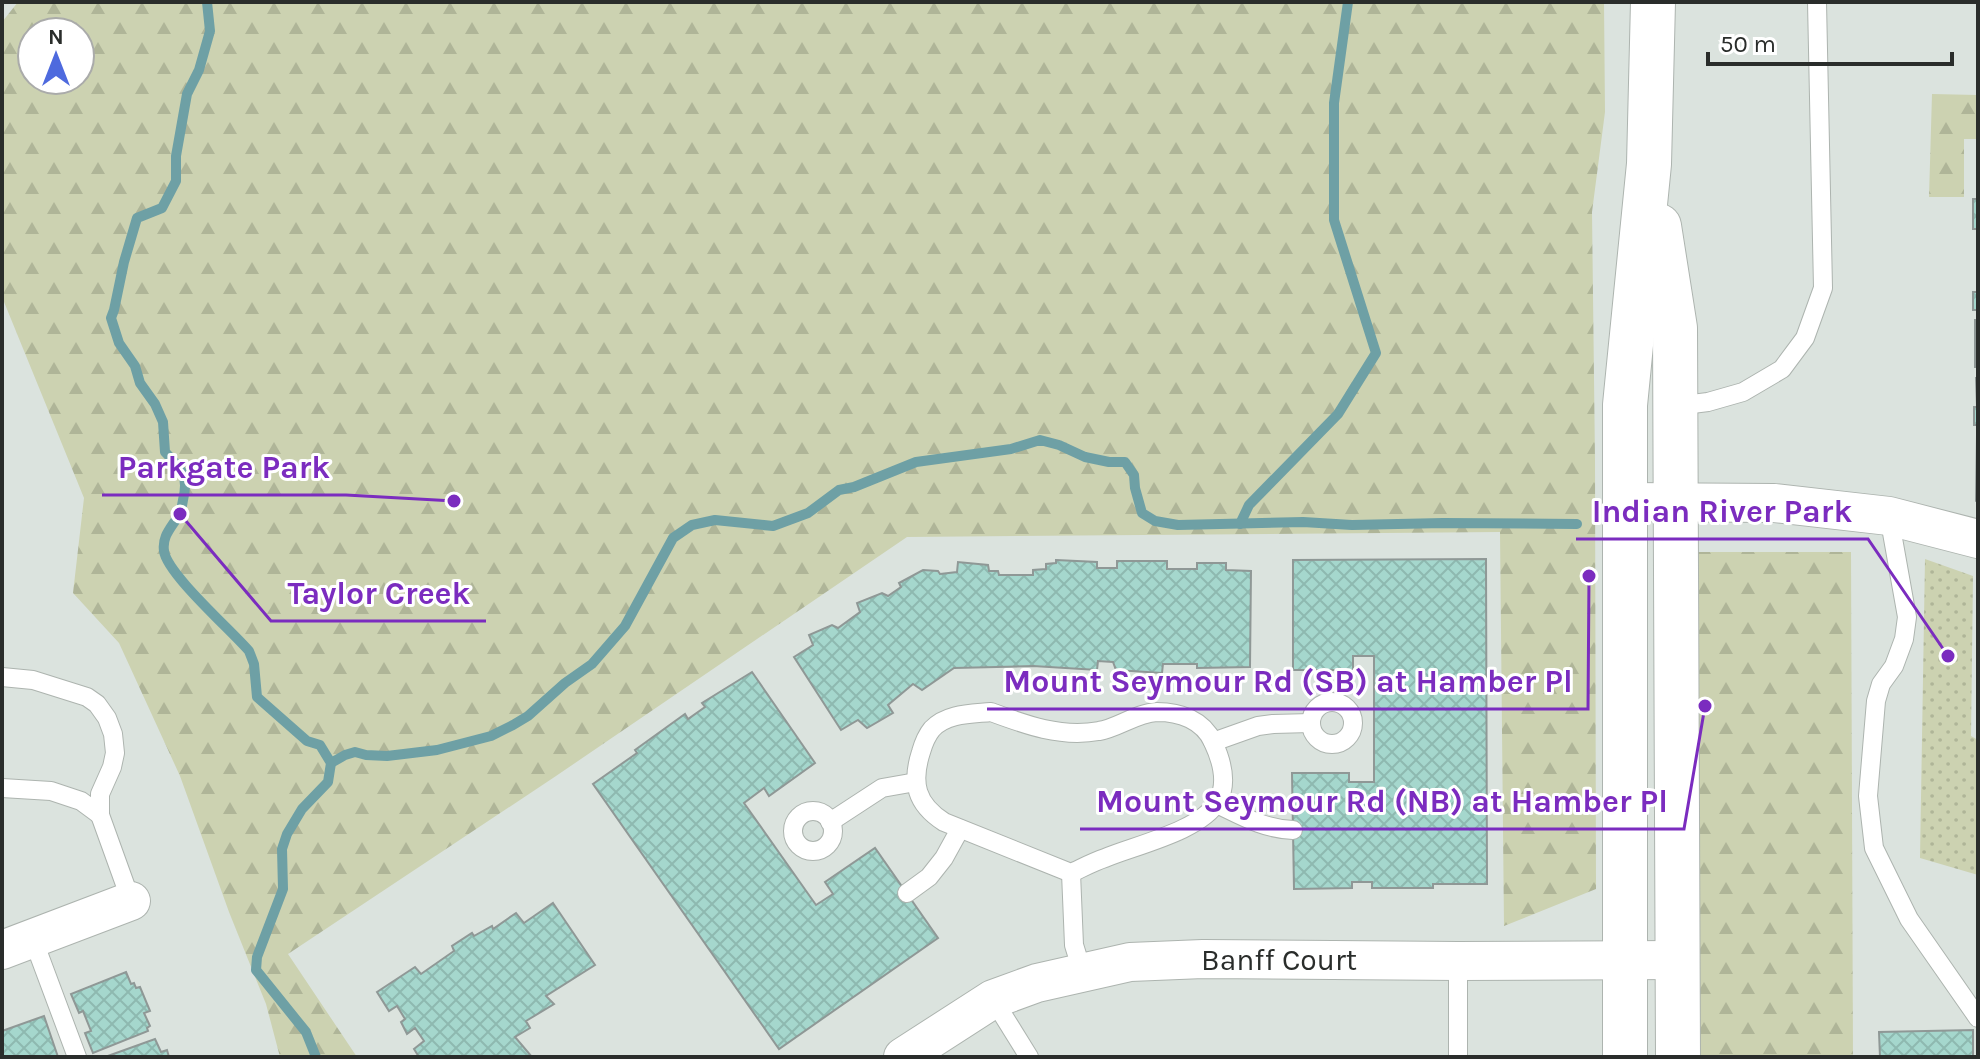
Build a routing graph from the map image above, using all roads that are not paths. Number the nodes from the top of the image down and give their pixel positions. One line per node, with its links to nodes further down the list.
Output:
1 (1653, 2): 3 (street)
2 (1817, 2): 4 (lane)
3 (1649, 164): 4 (street); 6 (street)
4 (1676, 406): 5 (street)
5 (1675, 501): 6 (street); 7 (street); 24 (street)
6 (1625, 502): 23 (street)
7 (1889, 516): 8 (street); 28 (lane)
8 (1978, 539)
9 (2, 677): 15 (lane)
10 (1311, 723): 11 (lane)
11 (1213, 742): 12 (lane); 14 (lane)
12 (916, 782): 16 (lane); 17 (lane)
13 (2, 788): 15 (lane)
14 (1217, 804): 18 (lane); 19 (lane)
15 (100, 815): 21 (lane)
16 (830, 822)
17 (960, 829): 19 (lane); 20 (lane)
18 (1293, 830)
19 (1071, 873): 26 (lane)
20 (907, 893)
21 (131, 901): 22 (street)
22 (17, 945): 29 (lane)
23 (1625, 959): 24 (street, Banff Court); 25 (street, Banff Court); 33 (street)
24 (1677, 960): 34 (street)
25 (1458, 961): 26 (street, Banff Court); 32 (lane)
26 (1082, 971): 27 (street, Banff Court)
27 (993, 999): 30 (street, Banff Court); 31 (lane)
28 (1978, 1018)
29 (77, 1057)
30 (903, 1057)
31 (1029, 1057)
32 (1458, 1057)
33 (1625, 1057)
34 (1678, 1057)

